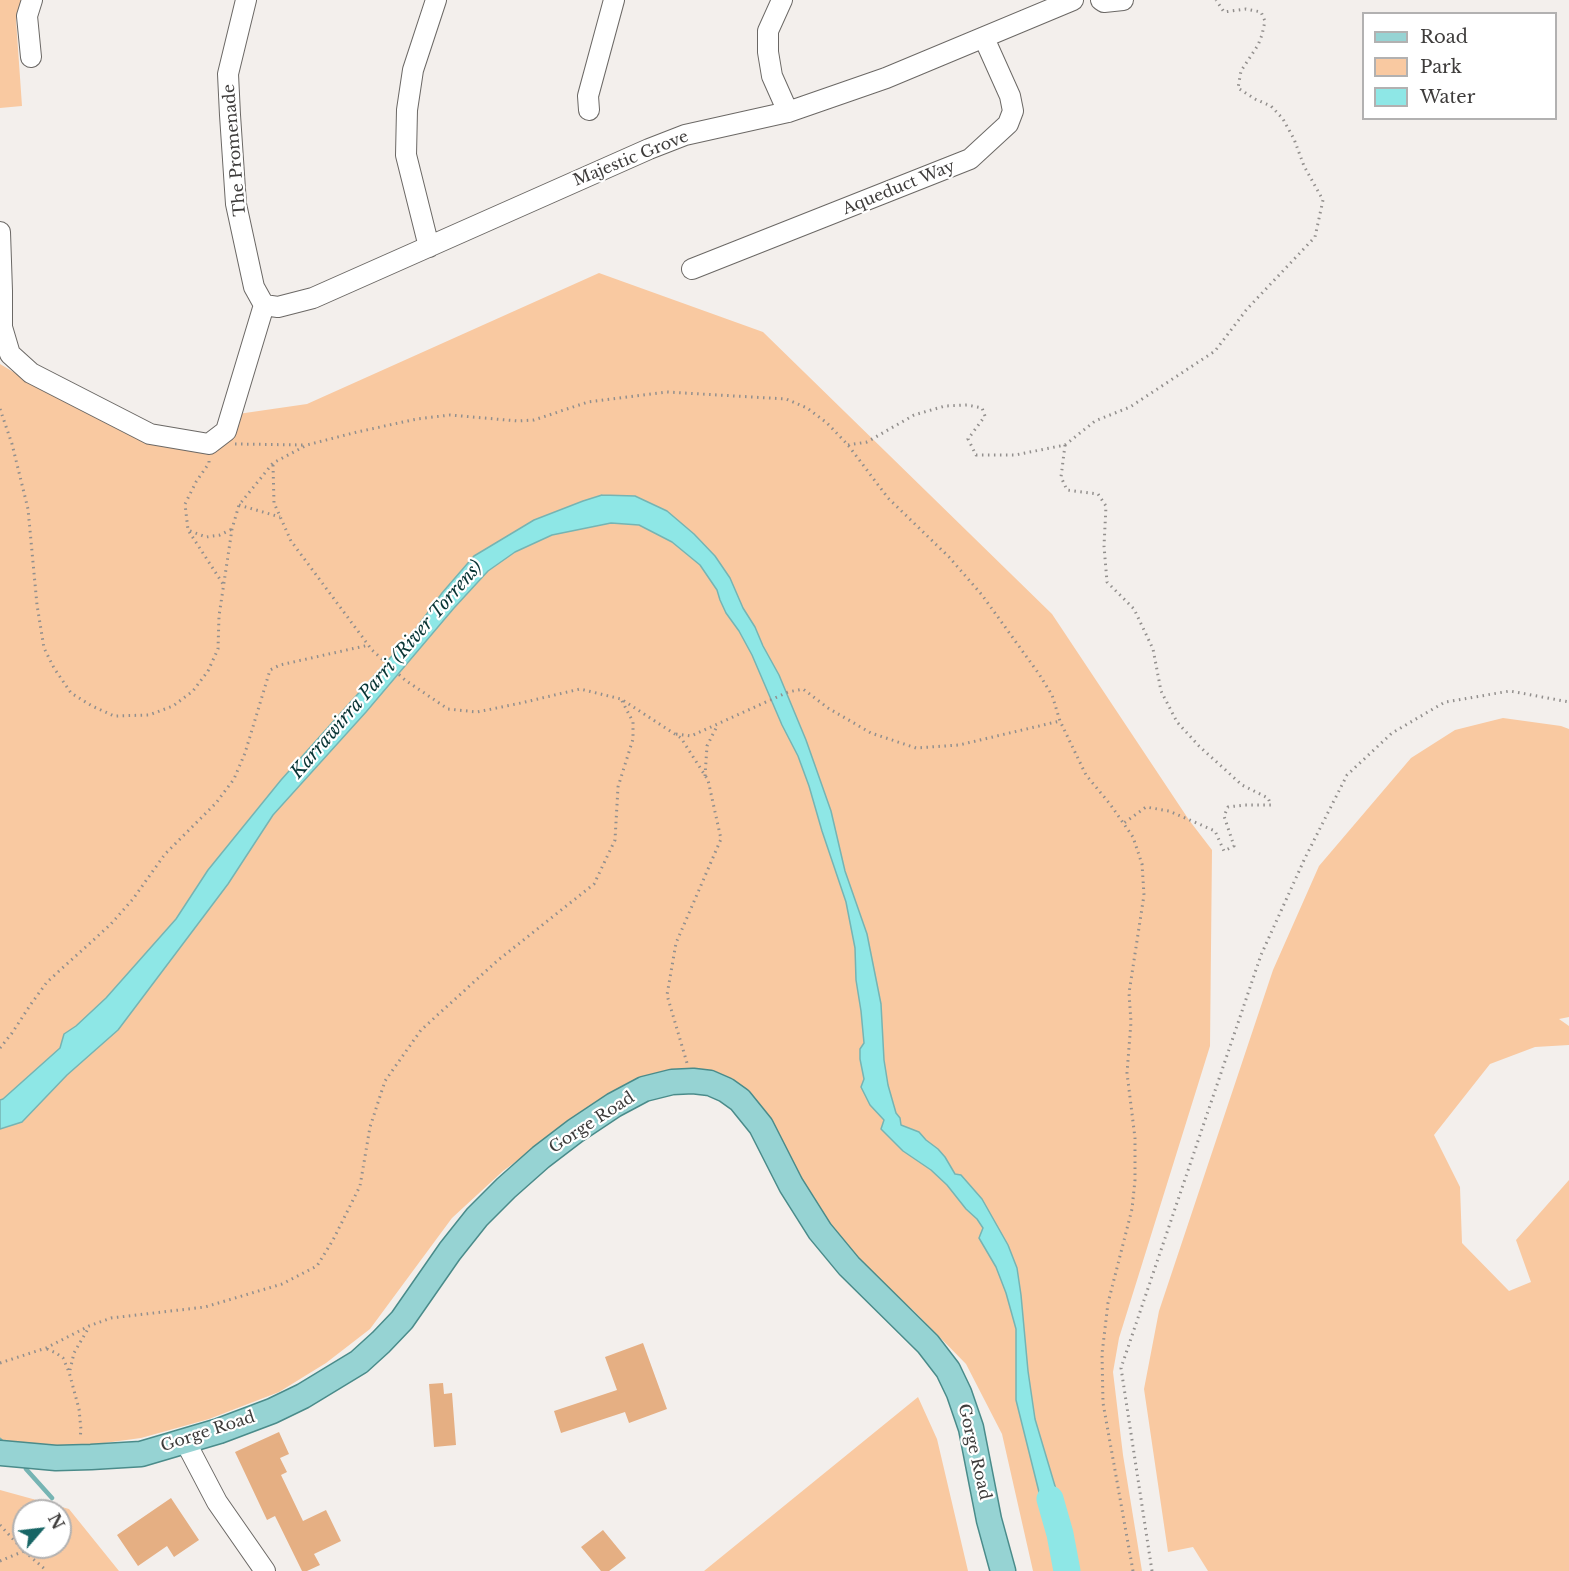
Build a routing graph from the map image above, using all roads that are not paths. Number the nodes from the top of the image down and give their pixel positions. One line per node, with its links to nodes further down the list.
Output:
1 (32, 0): 10 (street)
2 (246, 0): 16 (street, The Promenade)
3 (436, 0): 14 (street)
4 (614, 0): 11 (street)
5 (782, 0): 12 (street)
6 (1073, 0): 9 (street, Majestic Grove)
7 (1101, 0): 8 (street)
8 (1123, 0)
9 (984, 38): 12 (street, Majestic Grove); 15 (street, Aqueduct Way)
10 (32, 57)
11 (589, 110)
12 (788, 112): 14 (street, Majestic Grove)
13 (0, 232): 16 (street)
14 (429, 247): 16 (street, Majestic Grove)
15 (692, 270)
16 (264, 305)
17 (185, 1442): 18 (main road, Gorge Road); 19 (street); 20 (main road, Gorge Road)
18 (0, 1453)
19 (265, 1571)
20 (1003, 1571)

